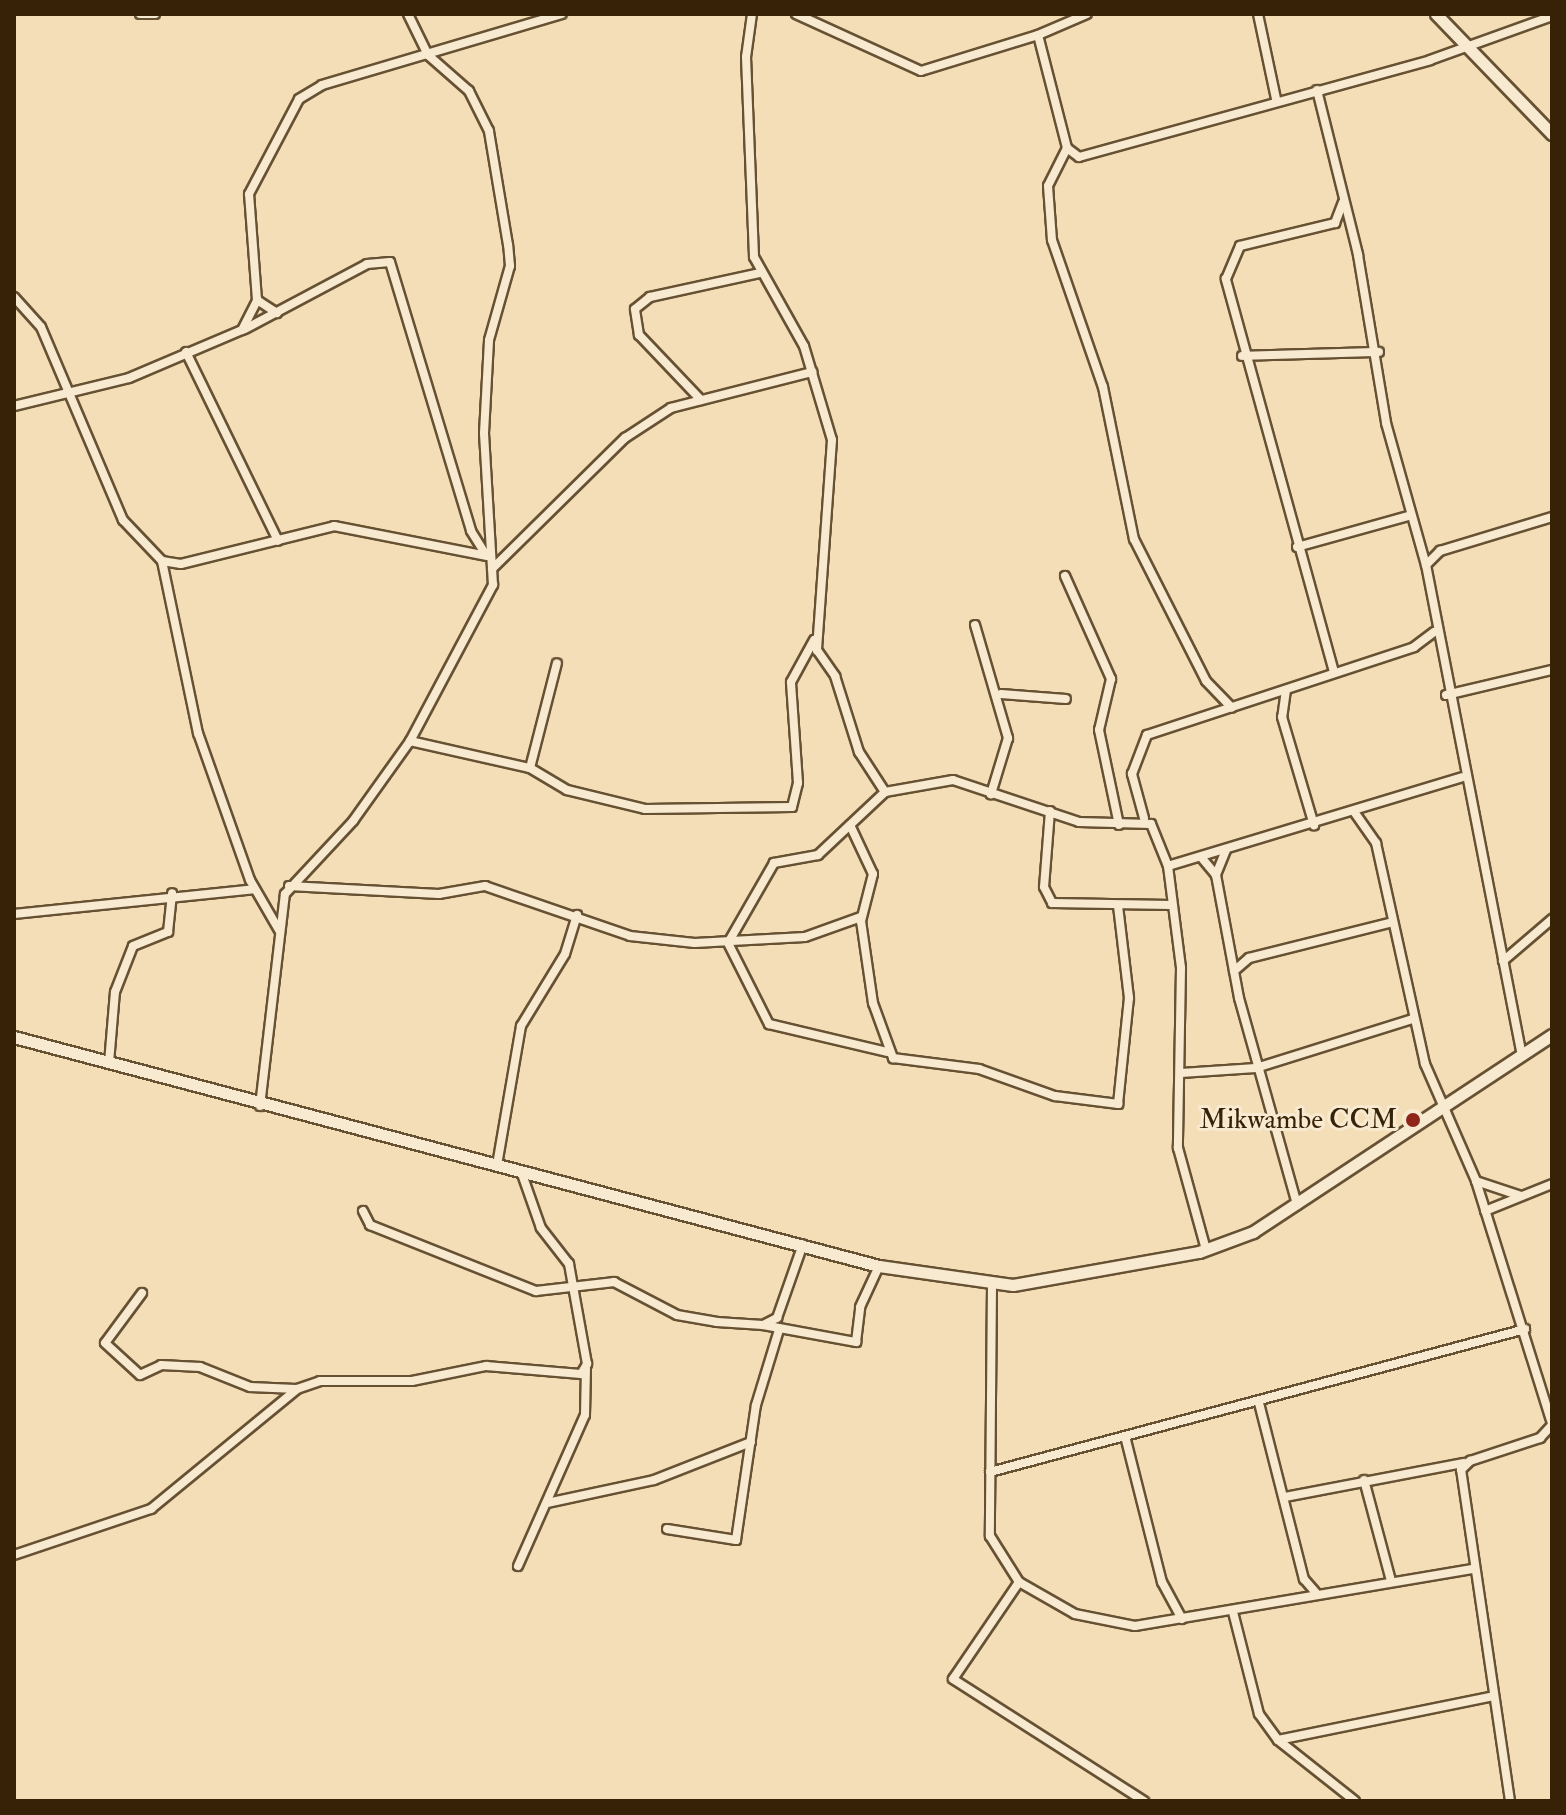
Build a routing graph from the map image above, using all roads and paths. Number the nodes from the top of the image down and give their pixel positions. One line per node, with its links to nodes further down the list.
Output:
1 (140, 14): 2 (street)
2 (155, 14)
3 (408, 14): 13 (street)
4 (562, 14): 13 (street)
5 (752, 14): 19 (street)
6 (796, 14): 11 (street)
7 (1087, 14): 11 (street)
8 (1258, 14): 15 (street)
9 (1436, 14): 12 (main road)
10 (1552, 16): 12 (street)
11 (1038, 35): 17 (street)
12 (1468, 47): 14 (street); 16 (main road)
13 (428, 55): 21 (street); 35 (street)
14 (1317, 90): 15 (street); 18 (street)
15 (1276, 99): 17 (street)
16 (1552, 134)
17 (1067, 148): 51 (street)
18 (1343, 202): 25 (street); 26 (street)
19 (760, 273): 27 (street); 29 (street)
20 (14, 297): 28 (street)
21 (257, 300): 22 (street); 23 (street)
22 (277, 313): 23 (street); 35 (street)
23 (242, 330): 24 (street)
24 (186, 352): 28 (street); 33 (street)
25 (1379, 352): 26 (street); 31 (street)
26 (1242, 356): 34 (street)
27 (812, 372): 29 (street); 42 (street)
28 (67, 395): 30 (street); 36 (street)
29 (701, 400): 38 (street)
30 (14, 406)
31 (1408, 516): 34 (street); 37 (street)
32 (1552, 517): 37 (street)
33 (278, 541): 35 (street); 36 (street)
34 (1297, 547): 45 (street)
35 (487, 556): 38 (street)
36 (162, 561): 69 (street)
37 (1426, 565): 41 (street)
38 (492, 569): 53 (street)
39 (1065, 576): 62 (street)
40 (975, 625): 47 (street)
41 (1434, 632): 45 (street); 48 (street)
42 (814, 640): 54 (street); 56 (street)
43 (557, 663): 54 (street)
44 (1552, 670): 48 (street)
45 (1334, 672): 46 (street)
46 (1286, 690): 49 (street); 52 (street)
47 (1001, 694): 50 (street); 57 (street)
48 (1446, 695): 55 (street)
49 (1261, 698): 51 (street); 52 (street)
50 (1066, 699)
51 (1232, 708): 60 (street)
52 (1281, 709): 63 (street)
53 (410, 741): 54 (street); 68 (street)
54 (530, 768)
55 (1462, 777): 59 (street); 80 (street)
56 (885, 792): 57 (street); 61 (street)
57 (991, 794): 58 (street)
58 (1050, 811): 62 (street); 72 (street)
59 (1355, 813): 63 (street); 77 (street)
60 (1144, 818): 62 (street); 66 (street)
61 (850, 825): 75 (street); 79 (street)
62 (1119, 825)
63 (1314, 825): 64 (street)
64 (1226, 850): 65 (street); 67 (street)
65 (1201, 857): 66 (street); 67 (street)
66 (1168, 866): 71 (street)
67 (1216, 875): 81 (street)
68 (289, 886): 74 (street); 78 (street)
69 (254, 889): 70 (street); 78 (street)
70 (172, 893): 73 (street); 87 (street)
71 (1171, 905): 72 (street); 89 (street)
72 (1118, 906): 85 (street)
73 (14, 914)
74 (577, 915): 79 (street); 92 (street)
75 (861, 917): 79 (street); 85 (street)
76 (1552, 919): 80 (street)
77 (1393, 922): 81 (street); 82 (street)
78 (280, 931): 91 (street)
79 (728, 943): 85 (street)
80 (1503, 961): 86 (street)
81 (1234, 971): 88 (street)
82 (1412, 1019): 88 (street); 90 (street)
83 (1552, 1035): 86 (main road)
84 (14, 1037): 87 (main road)
85 (887, 1052)
86 (1522, 1056): 90 (main road)
87 (109, 1063): 91 (main road)
88 (1256, 1068): 89 (street); 97 (street)
89 (1181, 1073): 101 (street)
90 (1445, 1105): 94 (street); 97 (main road)
91 (260, 1106): 92 (main road)
92 (497, 1165): 93 (main road)
93 (522, 1174): 100 (main road); 104 (street)
94 (1476, 1181): 96 (street); 99 (street)
95 (1552, 1184): 96 (street)
96 (1522, 1197): 99 (street)
97 (1298, 1207): 101 (main road)
98 (363, 1211): 104 (street)
99 (1485, 1211): 107 (street)
100 (804, 1243): 102 (main road); 106 (street)
101 (1206, 1250): 103 (main road)
102 (879, 1266): 103 (main road); 108 (street)
103 (992, 1285): 116 (street)
104 (574, 1289): 106 (street); 109 (street)
105 (142, 1293): 110 (street)
106 (763, 1325): 108 (street)
107 (1525, 1329): 111 (street); 112 (street)
108 (779, 1330): 114 (street)
109 (586, 1369): 110 (street); 119 (street)
110 (297, 1389): 121 (street)
111 (1259, 1403): 113 (street); 118 (street)
112 (1552, 1424): 115 (street)
113 (1125, 1436): 116 (street); 130 (street)
114 (751, 1442): 119 (street); 120 (street)
115 (1464, 1463): 117 (street); 123 (street)
116 (990, 1472): 126 (street)
117 (1364, 1480): 118 (street); 125 (street)
118 (1285, 1497): 124 (street)
119 (547, 1503): 122 (street)
120 (667, 1529)
121 (14, 1555)
122 (518, 1566)
123 (1472, 1569): 125 (street); 131 (street)
124 (1304, 1579): 127 (street); 128 (street)
125 (1391, 1581): 127 (street)
126 (1019, 1582): 130 (street); 133 (street)
127 (1316, 1593): 128 (street)
128 (1295, 1597): 129 (street)
129 (1233, 1612): 130 (street); 132 (street)
130 (1182, 1619)
131 (1494, 1696): 132 (street); 135 (street)
132 (1278, 1740): 134 (street)
133 (1144, 1801)
134 (1355, 1801)
135 (1510, 1801)

